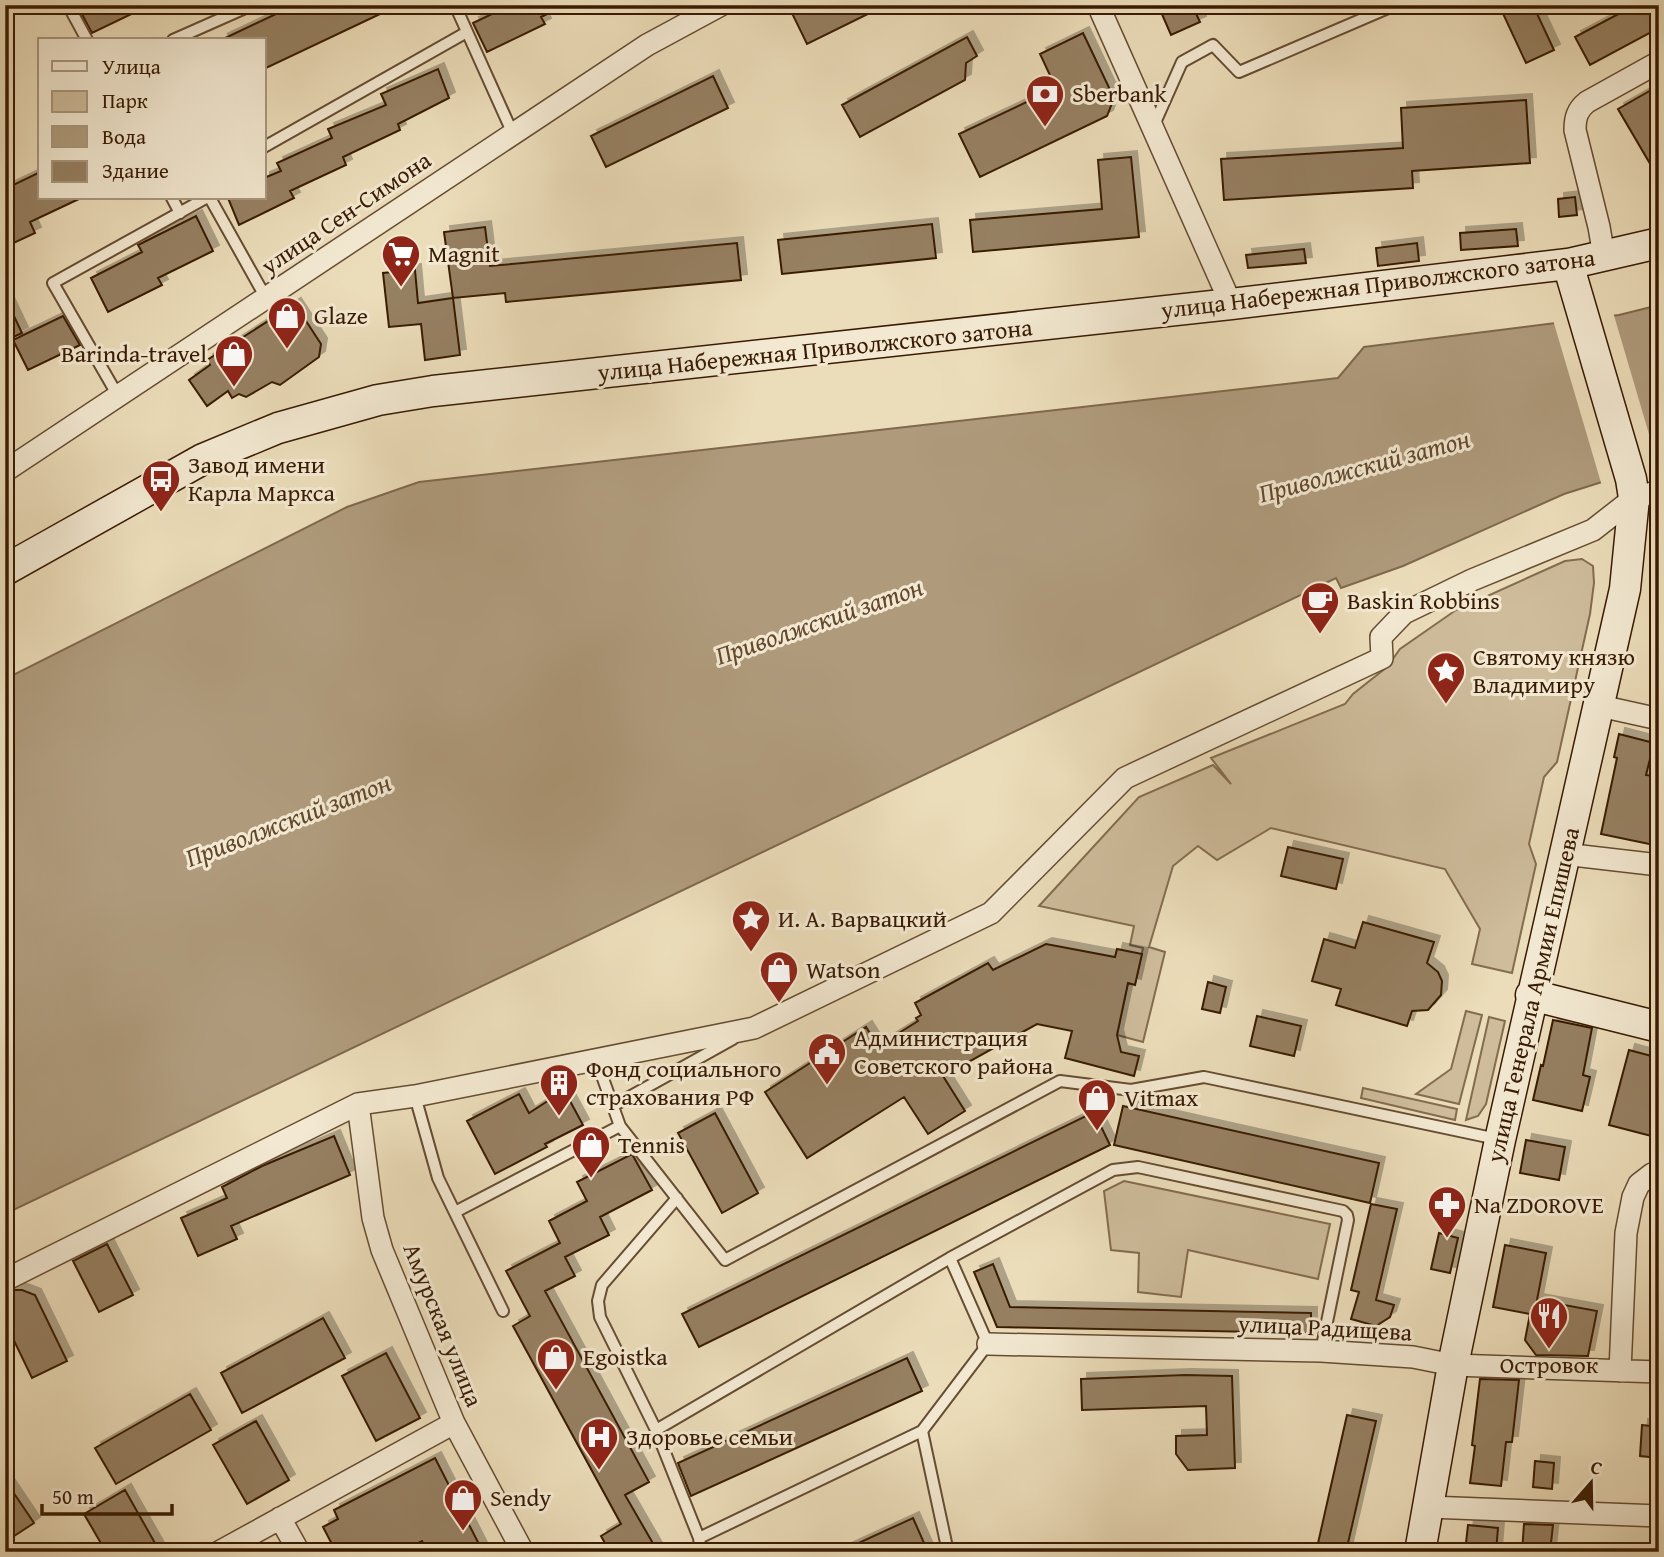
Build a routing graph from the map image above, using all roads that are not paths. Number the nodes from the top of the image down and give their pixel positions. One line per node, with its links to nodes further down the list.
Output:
1 (68, 5): 8 (lane)
2 (252, 5): 9 (lane)
3 (1098, 5): 11 (street)
4 (1395, 5): 11 (lane)
5 (457, 6): 7 (lane)
6 (717, 6): 12 (street, улица Сен-Симона)
7 (467, 32): 12 (lane); 13 (lane)
8 (86, 38)
9 (178, 38)
10 (1659, 62): 19 (street)
11 (1153, 128): 22 (street)
12 (513, 134): 21 (street, улица Сен-Симона)
13 (266, 146)
14 (173, 200): 17 (lane)
15 (204, 200): 17 (lane)
16 (209, 200): 21 (lane)
17 (180, 213): 23 (lane)
18 (1659, 243): 19 (main road, улица Набережная Приволжского затона)
19 (1604, 256): 20 (main road, улица Набережная Приволжского затона)
20 (1569, 264): 22 (main road, улица Набережная Приволжского затона); 25 (main road)
21 (266, 298): 23 (street, улица Сен-Симона)
22 (1231, 304): 26 (main road, улица Набережная Приволжского затона)
23 (118, 396): 24 (street, улица Сен-Симона)
24 (5, 471)
25 (1641, 489): 27 (main road, улица Генерала Армии Епишева); 33 (street)
26 (5, 570)
27 (1600, 705): 28 (street); 29 (main road, улица Генерала Армии Епишева)
28 (1659, 719)
29 (1564, 854): 30 (street); 31 (main road, улица Генерала Армии Епишева)
30 (1659, 865)
31 (1531, 995): 32 (main road); 39 (main road, улица Генерала Армии Епишева)
32 (1659, 1027)
33 (754, 1028): 34 (street); 37 (lane)
34 (596, 1059): 35 (street); 37 (lane)
35 (415, 1096): 36 (street); 42 (lane)
36 (358, 1104): 44 (street); 51 (street, Амурская улица)
37 (613, 1105): 38 (lane)
38 (620, 1126): 41 (lane); 42 (lane)
39 (1500, 1140): 41 (lane); 48 (main road, улица Генерала Армии Епишева)
40 (1659, 1175): 49 (street)
41 (677, 1198): 52 (lane)
42 (455, 1212): 45 (lane)
43 (950, 1258): 46 (lane); 47 (lane); 52 (lane)
44 (5, 1280)
45 (503, 1311)
46 (988, 1344): 47 (street, улица Радищева); 53 (lane)
47 (1321, 1351): 48 (street, улица Радищева)
48 (1452, 1365): 49 (street, улица Радищева); 54 (main road, улица Генерала Армии Епишева)
49 (1620, 1371): 50 (street, улица Радищева)
50 (1659, 1373)
51 (454, 1423): 56 (street); 60 (street, Амурская улица)
52 (656, 1430): 57 (lane)
53 (922, 1431): 57 (lane); 62 (lane)
54 (1429, 1507): 55 (street); 63 (main road, улица Генерала Армии Епишева)
55 (1659, 1516)
56 (280, 1518): 58 (street); 59 (street)
57 (699, 1538): 61 (lane)
58 (219, 1552)
59 (299, 1552)
60 (523, 1552)
61 (701, 1552)
62 (948, 1552)
63 (1420, 1552)

